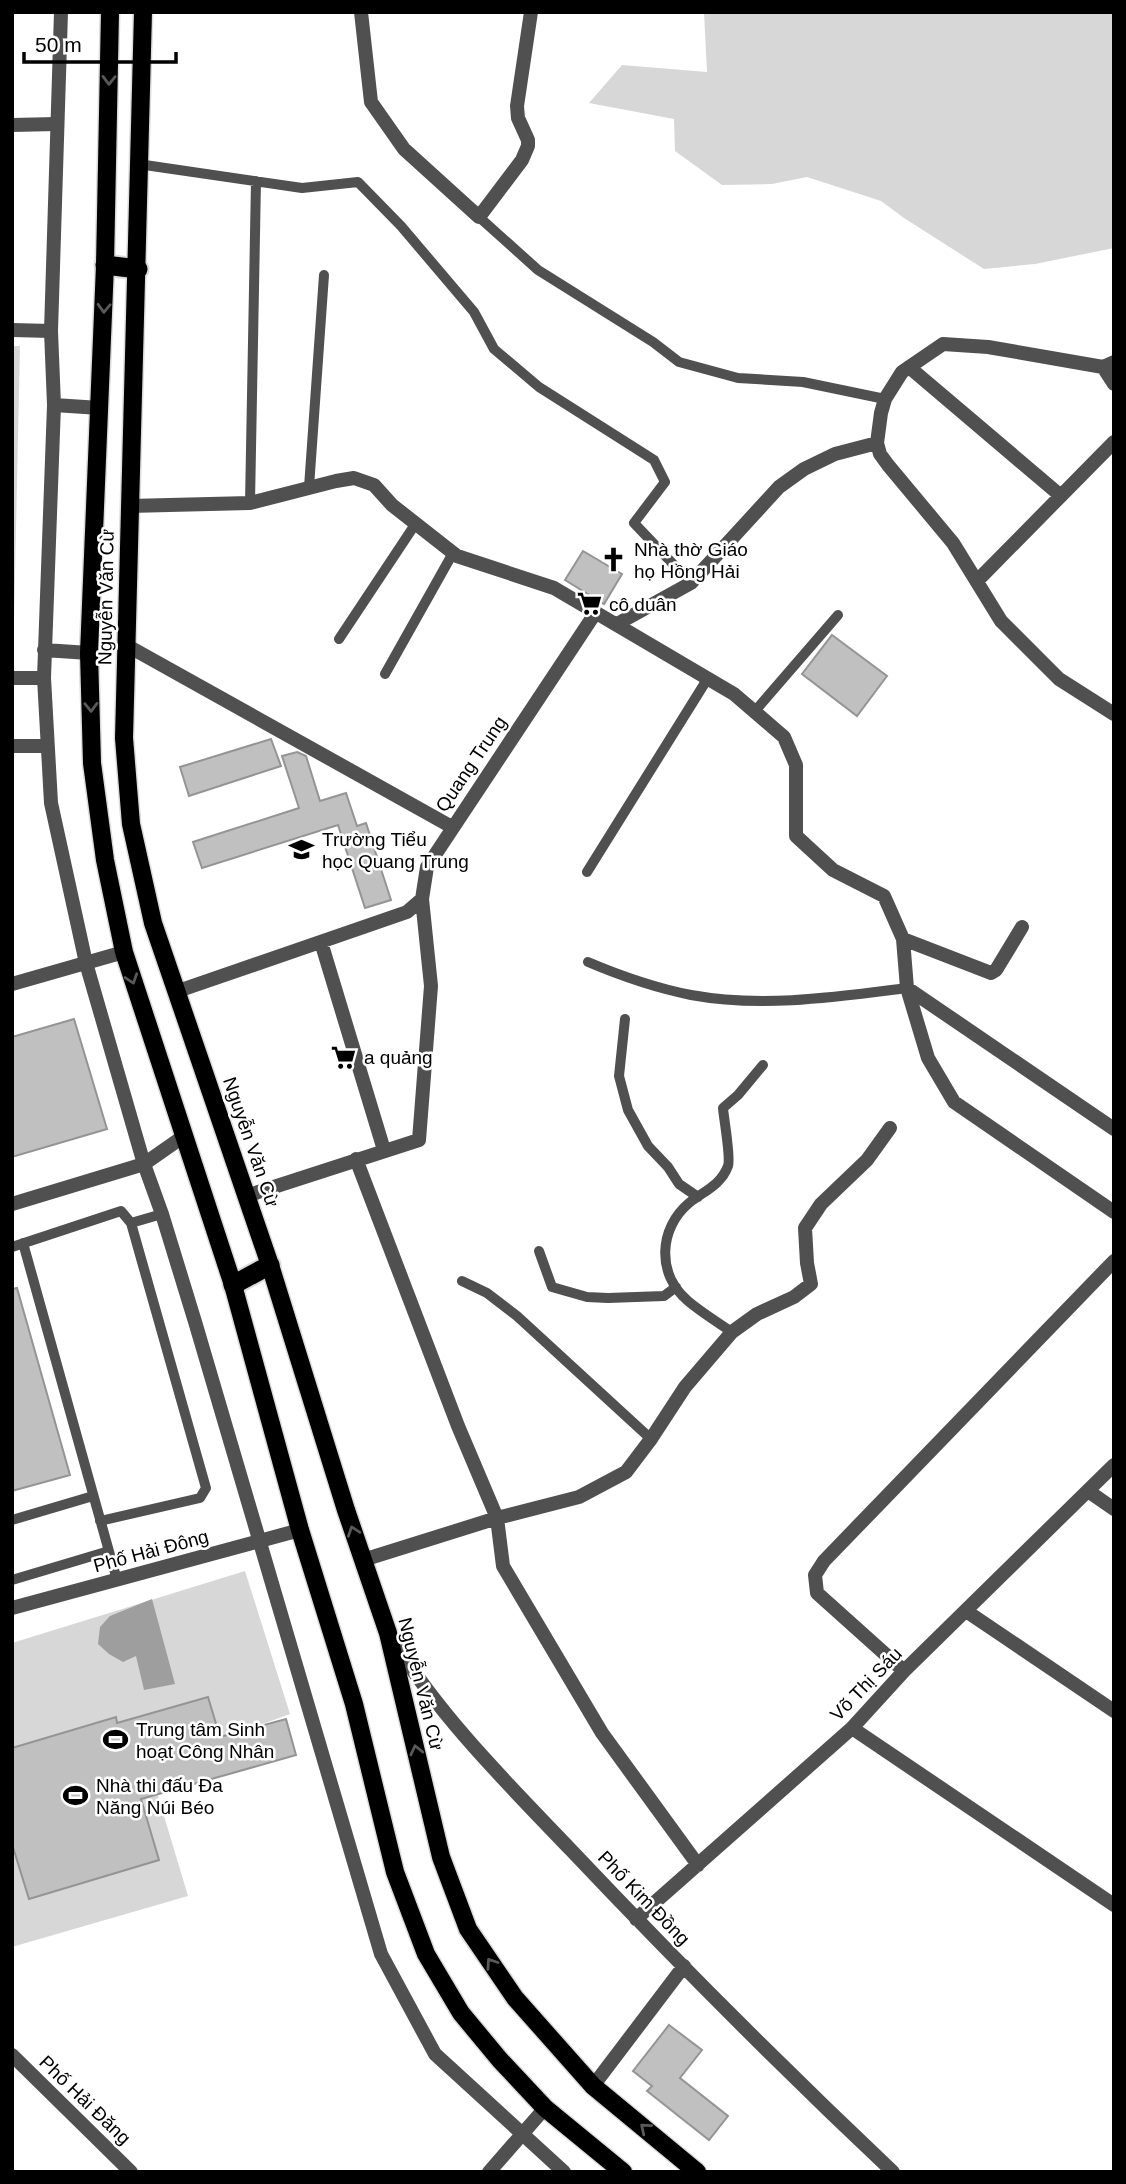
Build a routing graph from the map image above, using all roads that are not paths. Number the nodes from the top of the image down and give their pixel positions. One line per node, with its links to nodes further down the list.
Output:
1 (61, 12): 6 (street)
2 (110, 12): 11 (main road, Nguyễn Văn Cừ, one-way to 11)
3 (143, 12): 8 (main road, Nguyễn Văn Cừ)
4 (361, 12): 10 (street)
5 (531, 12): 10 (street)
6 (56, 124): 7 (street); 15 (street)
7 (12, 125)
8 (138, 164): 9 (lane); 12 (main road, Nguyễn Văn Cừ)
9 (256, 181): 26 (lane); 31 (lane)
10 (479, 217): 19 (lane)
11 (105, 265): 12 (highway); 21 (main road, Nguyễn Văn Cừ, one-way to 21)
12 (138, 269): 27 (main road, Nguyễn Văn Cừ)
13 (324, 275): 24 (lane)
14 (12, 330): 15 (street)
15 (51, 331): 20 (street)
16 (1109, 364): 17 (street); 18 (street)
17 (909, 367): 19 (street); 25 (street)
18 (1114, 384)
19 (886, 399): 23 (street)
20 (54, 405): 21 (street); 37 (street)
21 (100, 408): 38 (main road, Nguyễn Văn Cừ)
22 (1114, 442): 25 (street)
23 (877, 443): 30 (street); 31 (street)
24 (309, 487): 26 (street); 28 (street)
25 (1061, 496): 30 (street)
26 (250, 503): 27 (street)
27 (129, 506): 36 (main road, Nguyễn Văn Cừ)
28 (416, 523): 29 (street); 35 (lane)
29 (453, 552): 32 (street); 39 (lane)
30 (977, 582): 44 (street)
31 (691, 583): 34 (street)
32 (596, 612): 34 (street); 47 (street, Quang Trung)
33 (838, 615): 43 (lane)
34 (617, 624): 42 (street)
35 (340, 639)
36 (126, 645): 47 (street); 58 (main road, Nguyễn Văn Cừ)
37 (44, 649): 38 (street); 41 (street)
38 (89, 653): 53 (main road, Nguyễn Văn Cừ, one-way to 53)
39 (385, 674)
40 (12, 678): 41 (street)
41 (44, 678): 46 (street)
42 (708, 678): 43 (street); 48 (lane)
43 (755, 711): 51 (street)
44 (1114, 714)
45 (12, 746): 46 (street)
46 (46, 746): 55 (street)
47 (452, 827): 49 (street, Quang Trung)
48 (587, 872)
49 (422, 899): 52 (street); 64 (street, Quang Trung)
50 (1022, 927): 51 (street)
51 (903, 939): 57 (street)
52 (321, 942): 58 (street); 64 (street)
53 (124, 952): 55 (street); 63 (main road, Nguyễn Văn Cừ, one-way to 63)
54 (588, 962): 57 (lane)
55 (86, 963): 56 (street); 66 (street)
56 (12, 984)
57 (906, 988): 62 (street); 70 (street)
58 (178, 991): 67 (main road, Nguyễn Văn Cừ)
59 (625, 1020): 68 (lane)
60 (763, 1065): 68 (lane)
61 (890, 1128): 81 (street)
62 (1114, 1129)
63 (184, 1136): 66 (street); 79 (main road, Nguyễn Văn Cừ)
64 (384, 1150): 65 (street)
65 (356, 1159): 67 (street); 87 (street)
66 (144, 1164): 69 (street); 71 (street)
67 (246, 1196): 77 (main road, Nguyễn Văn Cừ)
68 (698, 1197): 80 (lane)
69 (12, 1204)
70 (1114, 1212)
71 (162, 1214): 72 (lane); 91 (street)
72 (131, 1223): 73 (lane); 89 (lane)
73 (23, 1243): 74 (lane); 85 (lane)
74 (12, 1247)
75 (539, 1251): 80 (lane)
76 (1114, 1261): 99 (street)
77 (270, 1265): 79 (highway); 93 (main road, Nguyễn Văn Cừ, one-way to 77)
78 (462, 1281): 82 (lane)
79 (233, 1286): 90 (main road, Nguyễn Văn Cừ)
80 (676, 1287): 81 (lane)
81 (732, 1332): 82 (street)
82 (651, 1440): 87 (street)
83 (1114, 1465): 84 (street, Võ Thị Sáu)
84 (1088, 1491): 86 (street); 97 (street, Võ Thị Sáu)
85 (93, 1496): 88 (lane); 89 (lane)
86 (1114, 1509)
87 (497, 1518): 93 (street); 102 (street)
88 (12, 1520)
89 (100, 1521): 92 (lane)
90 (300, 1530): 91 (street, Phố Hải Đông); 108 (main road, Nguyễn Văn Cừ)
91 (258, 1541): 95 (street, Phố Hải Đông); 109 (street)
92 (108, 1551): 94 (lane); 95 (lane)
93 (363, 1560): 98 (main road, Nguyễn Văn Cừ)
94 (12, 1580)
95 (117, 1580): 96 (street, Phố Hải Đông)
96 (12, 1608)
97 (966, 1611): 99 (street, Võ Thị Sáu); 100 (street)
98 (388, 1633): 104 (street, Phố Kim Đồng); 107 (main road, Nguyễn Văn Cừ, one-way to 98)
99 (904, 1671): 101 (street, Võ Thị Sáu)
100 (1114, 1711)
101 (852, 1728): 102 (street, Võ Thị Sáu); 103 (street)
102 (698, 1865): 104 (street, Võ Thị Sáu)
103 (1114, 1905)
104 (636, 1919): 105 (street, Phố Kim Đồng)
105 (684, 1966): 107 (street); 115 (street, Phố Kim Đồng)
106 (12, 2055): 110 (street, Phố Hải Đăng)
107 (593, 2085): 114 (main road, Nguyễn Văn Cừ, one-way to 107)
108 (545, 2108): 109 (street); 113 (main road, Nguyễn Văn Cừ)
109 (523, 2136): 111 (street); 112 (street)
110 (131, 2172)
111 (489, 2172)
112 (564, 2172)
113 (623, 2172)
114 (697, 2172)
115 (893, 2172)

